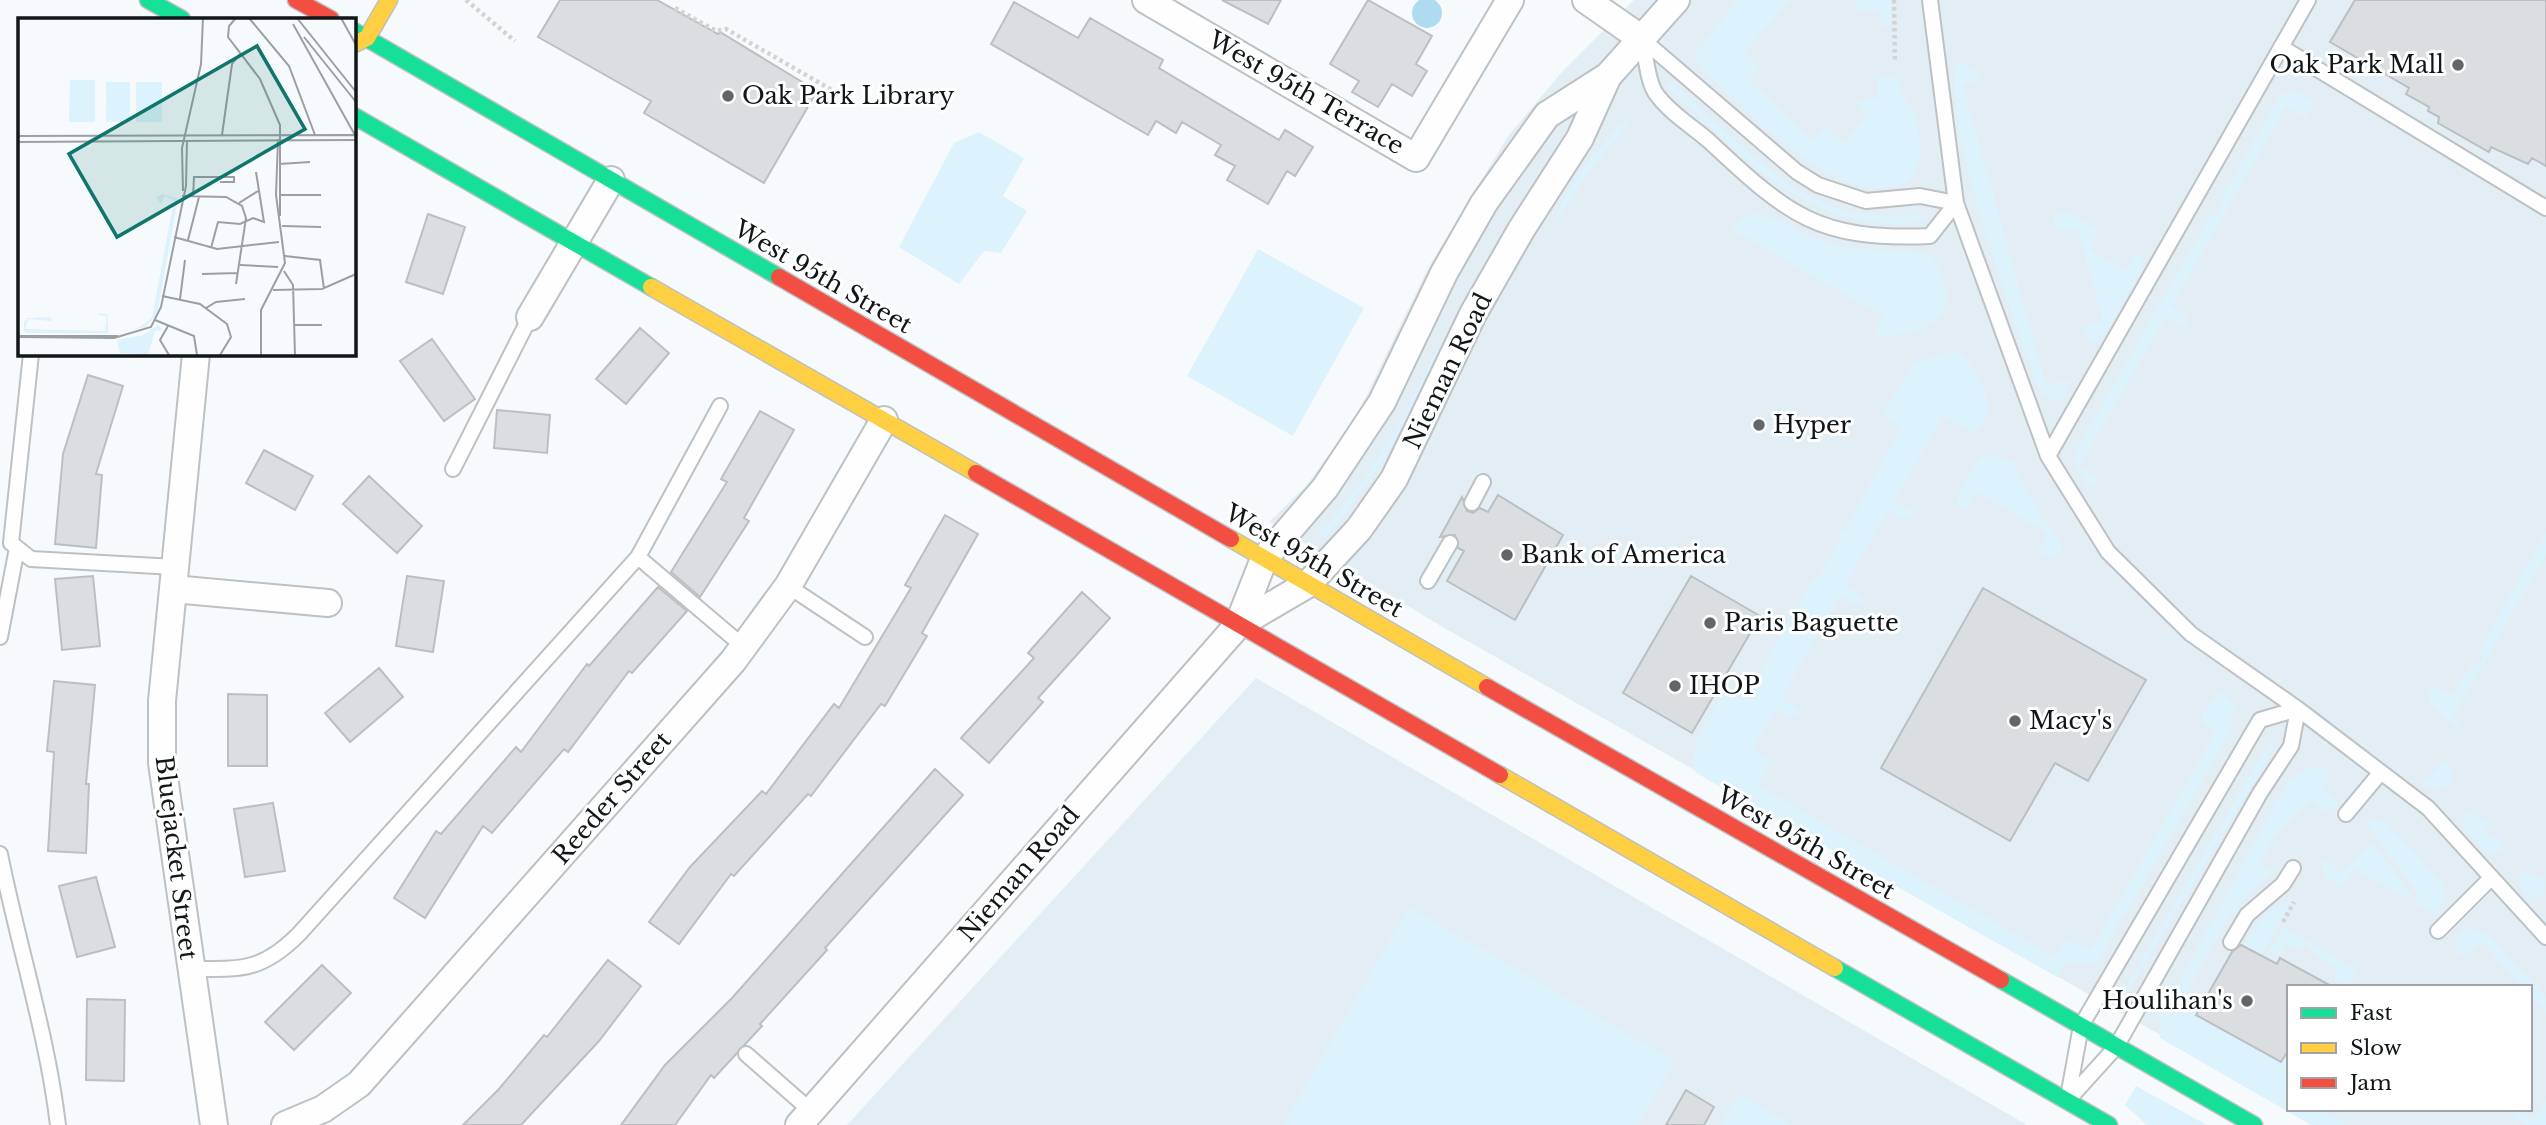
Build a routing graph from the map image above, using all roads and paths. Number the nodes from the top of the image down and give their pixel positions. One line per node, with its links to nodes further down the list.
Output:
1 (148, 0): 14 (main road)
2 (296, 0): 13 (main road)
3 (389, 0): 15 (main road)
4 (466, 0): 17 (path)
5 (1148, 0): 6 (street, West 95th Terrace)
6 (1510, 0)
7 (1586, 0): 16 (street)
8 (1676, 0): 16 (street, Nieman Road)
9 (1894, 0): 19 (path)
10 (1930, 0): 24 (lane)
11 (2308, 0): 18 (lane)
12 (675, 8): 21 (path)
13 (315, 10)
14 (180, 18)
15 (358, 38): 23 (main road, West 95th Street)
16 (1642, 39): 20 (street, Nieman Road); 24 (lane); 24 (lane)
17 (516, 41)
18 (2281, 47): 25 (lane); 32 (lane)
19 (1895, 63)
20 (1608, 76): 39 (street, Nieman Road); 42 (street, Nieman Road)
21 (839, 94)
22 (355, 117): 26 (main road)
23 (611, 180): 26 (street); 39 (main road, West 95th Street)
24 (1956, 203): 32 (lane)
25 (2546, 208)
26 (575, 241): 27 (street); 31 (main road)
27 (530, 317): 33 (lane)
28 (31, 355): 37 (lane)
29 (196, 355): 40 (street, Bluejacket Street)
30 (720, 406): 38 (lane)
31 (884, 420): 43 (street, Reeder Street); 45 (main road)
32 (2048, 456): 49 (lane)
33 (453, 469)
34 (1483, 482): 35 (lane)
35 (1472, 503)
36 (1450, 542): 41 (lane)
37 (18, 548): 40 (lane); 46 (lane)
38 (638, 557): 48 (lane); 60 (lane)
39 (1264, 559): 42 (main road, West 95th Street); 45 (street, Nieman Road)
40 (174, 578): 44 (street); 60 (street, Bluejacket Street)
41 (1428, 582)
42 (1308, 584): 45 (street, Nieman Road); 61 (main road, West 95th Street)
43 (788, 586): 47 (lane); 48 (street, Reeder Street)
44 (328, 603)
45 (1238, 625): 64 (main road); 65 (street, Nieman Road)
46 (0, 637)
47 (865, 637)
48 (744, 647): 68 (street, Reeder Street)
49 (2298, 709): 50 (lane); 61 (lane); 62 (lane)
50 (2381, 772): 51 (lane); 54 (lane)
51 (2346, 814)
52 (0, 854): 66 (lane)
53 (2293, 868): 59 (lane)
54 (2491, 878): 57 (lane); 58 (lane)
55 (2295, 901): 56 (path)
56 (2283, 922)
57 (2438, 931)
58 (2546, 937)
59 (2231, 942)
60 (191, 969): 67 (street, Bluejacket Street)
61 (2081, 1026): 62 (main road, West 95th Street); 64 (lane)
62 (2116, 1047): 64 (lane); 70 (main road, West 95th Street)
63 (746, 1054): 65 (lane)
64 (2067, 1101): 69 (main road)
65 (805, 1118)
66 (58, 1125)
67 (214, 1125)
68 (285, 1125)
69 (2109, 1125)
70 (2254, 1125)

